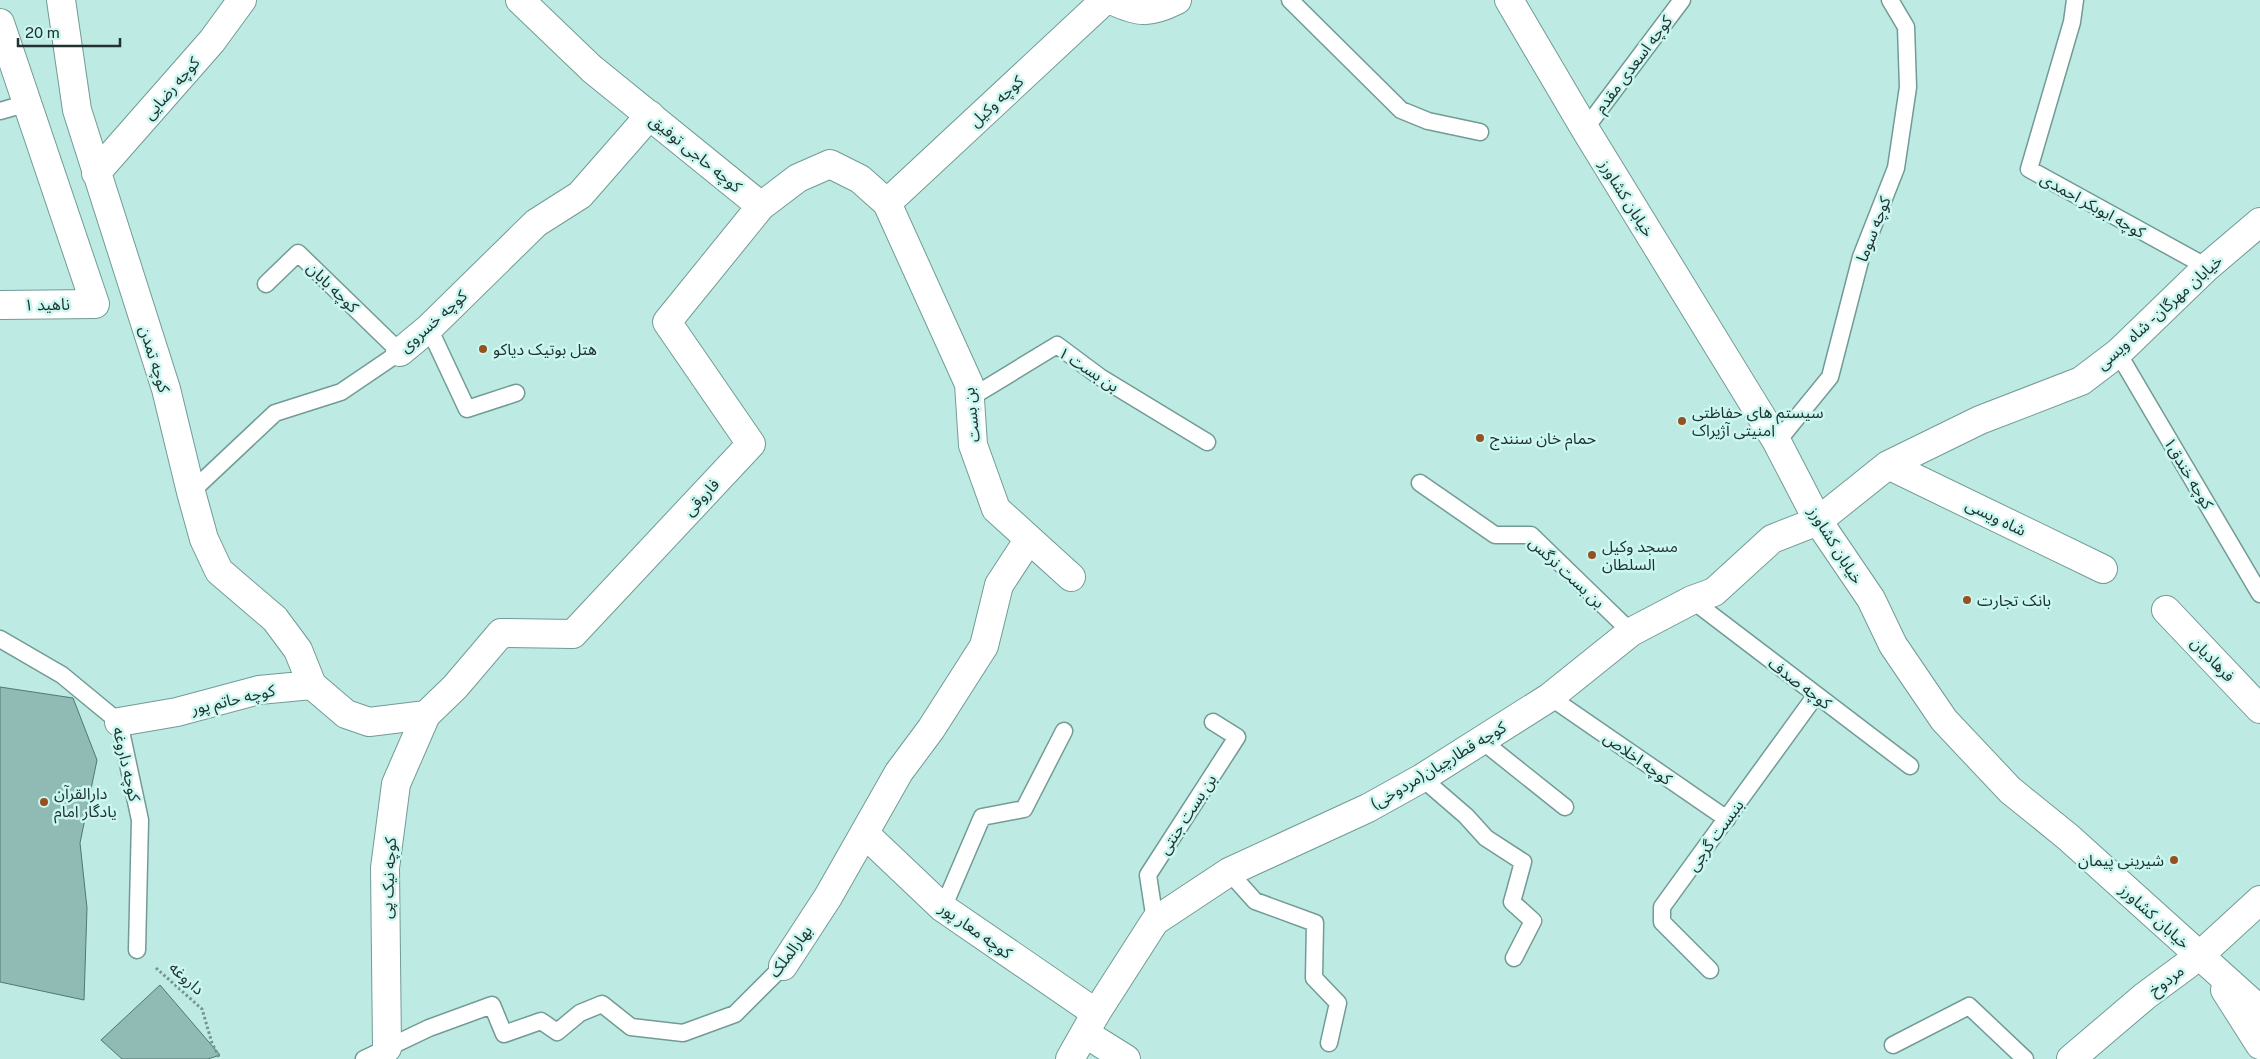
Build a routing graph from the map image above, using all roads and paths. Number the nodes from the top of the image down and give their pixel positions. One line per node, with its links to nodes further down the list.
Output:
1 (61, 0): 18 (street, کوچه تمدن)
2 (242, 0): 18 (street, کوچه رضایی)
3 (520, 0): 15 (street, کوچه حاجی توفیق)
4 (1105, 0): 19 (street, کوچه وکیل)
5 (1111, 0): 6 (street)
6 (1177, 0)
7 (1290, 0): 17 (lane)
8 (1509, 0): 16 (street, خیابان کشاورز)
9 (1682, 0): 16 (lane, کوچه اسعدی مقدم)
10 (1890, 0): 31 (lane, کوچه سوما)
11 (2075, 0): 22 (lane, کوچه ابوبکر احمدی)
12 (0, 23): 13 (street)
13 (28, 103): 14 (lane); 24 (street, ناهید ۱)
14 (0, 111)
15 (650, 115): 20 (street, کوچه حاجی توفیق); 25 (street, کوچه خسروی)
16 (1585, 129): 31 (street, خیابان کشاورز)
17 (1480, 132)
18 (96, 173): 34 (street, کوچه تمدن)
19 (887, 203): 20 (street); 29 (street, بن بست)
20 (761, 206): 48 (street, فاروقی)
21 (2260, 222): 22 (street, خیابان مهرگان - شاه ویسی)
22 (2207, 268): 27 (street, خیابان مهرگان - شاه ویسی)
23 (266, 284): 26 (lane, کوچه بابان)
24 (0, 305)
25 (429, 328): 26 (street, کوچه خسروی); 28 (lane)
26 (400, 352): 34 (lane, کوچه خسروی)
27 (2118, 353): 32 (street, خیابان مهرگان - شاه ویسی); 39 (lane, کوچه خندق۱)
28 (516, 393)
29 (970, 398): 30 (lane, بن بست ۱); 36 (street, بن بست)
30 (1207, 442)
31 (1778, 442): 35 (street, خیابان کشاورز)
32 (1888, 465): 35 (street, خیابان مهرگان - شاه ویسی); 37 (street, شاه ویسی)
33 (1420, 484): 42 (lane, بن بست نرگس)
34 (191, 492): 44 (street, کوچه تمدن)
35 (1818, 521): 40 (street, کوچه قطارچیان(مردوخی)); 64 (street, خیابان کشاورز)
36 (1029, 539): 38 (street, بن بست); 57 (street, بهارالملک)
37 (2103, 569)
38 (1071, 577)
39 (2260, 594)
40 (1692, 600): 42 (street, کوچه قطارچیان(مردوخی)); 45 (lane, کوچه صدف)
41 (2166, 610): 47 (street, فرهادیان)
42 (1631, 632): 46 (street, کوچه قطارچیان(مردوخی))
43 (0, 639): 49 (lane, کوچه داروغه)
44 (312, 685): 48 (street); 49 (street, کوچه حاتم پور)
45 (1816, 695): 53 (lane, کوچه صدف); 56 (lane, بنبست گرجی)
46 (1550, 697): 52 (street, کوچه قطارچیان(مردوخی)); 56 (lane, کوچه اخلاص)
47 (2260, 708)
48 (426, 715): 72 (street, کوچه نیک پی)
49 (119, 722): 62 (lane, کوچه داروغه)
50 (1213, 722): 61 (lane, بن بست جنتی)
51 (1064, 731): 60 (lane)
52 (1481, 740): 54 (street, کوچه قطارچیان(مردوخی)); 55 (lane)
53 (1910, 766)
54 (1422, 778): 58 (street, کوچه قطارچیان(مردوخی)); 63 (lane)
55 (1565, 807)
56 (1727, 819): 66 (lane, بنبست گرجی)
57 (865, 834): 60 (street, کوچه معار پور); 65 (street, بهارالملک)
58 (1229, 872): 61 (street, کوچه قطارچیان(مردوخی)); 69 (lane)
59 (2260, 900): 64 (street, مردوخ)
60 (943, 908): 68 (street, کوچه معار پور)
61 (1155, 921): 68 (street, کوچه قطارچیان(مردوخی))
62 (137, 950): 73 (path, داروغه)
63 (1514, 958)
64 (2203, 960): 67 (street, خیابان کشاورز); 71 (street); 77 (street, مردوخ)
65 (783, 966): 72 (lane, بهارالملک)
66 (1710, 970)
67 (2260, 1010)
68 (1091, 1024): 74 (street, کوچه قطارچیان(مردوخی)); 75 (street, کوچه معار پور)
69 (1329, 1043)
70 (1893, 1045): 76 (lane)
71 (2260, 1046): 78 (lane)
72 (376, 1053)
73 (220, 1059)
74 (1070, 1059)
75 (1126, 1059)
76 (2025, 1059)
77 (2071, 1059)
78 (2250, 1059)

